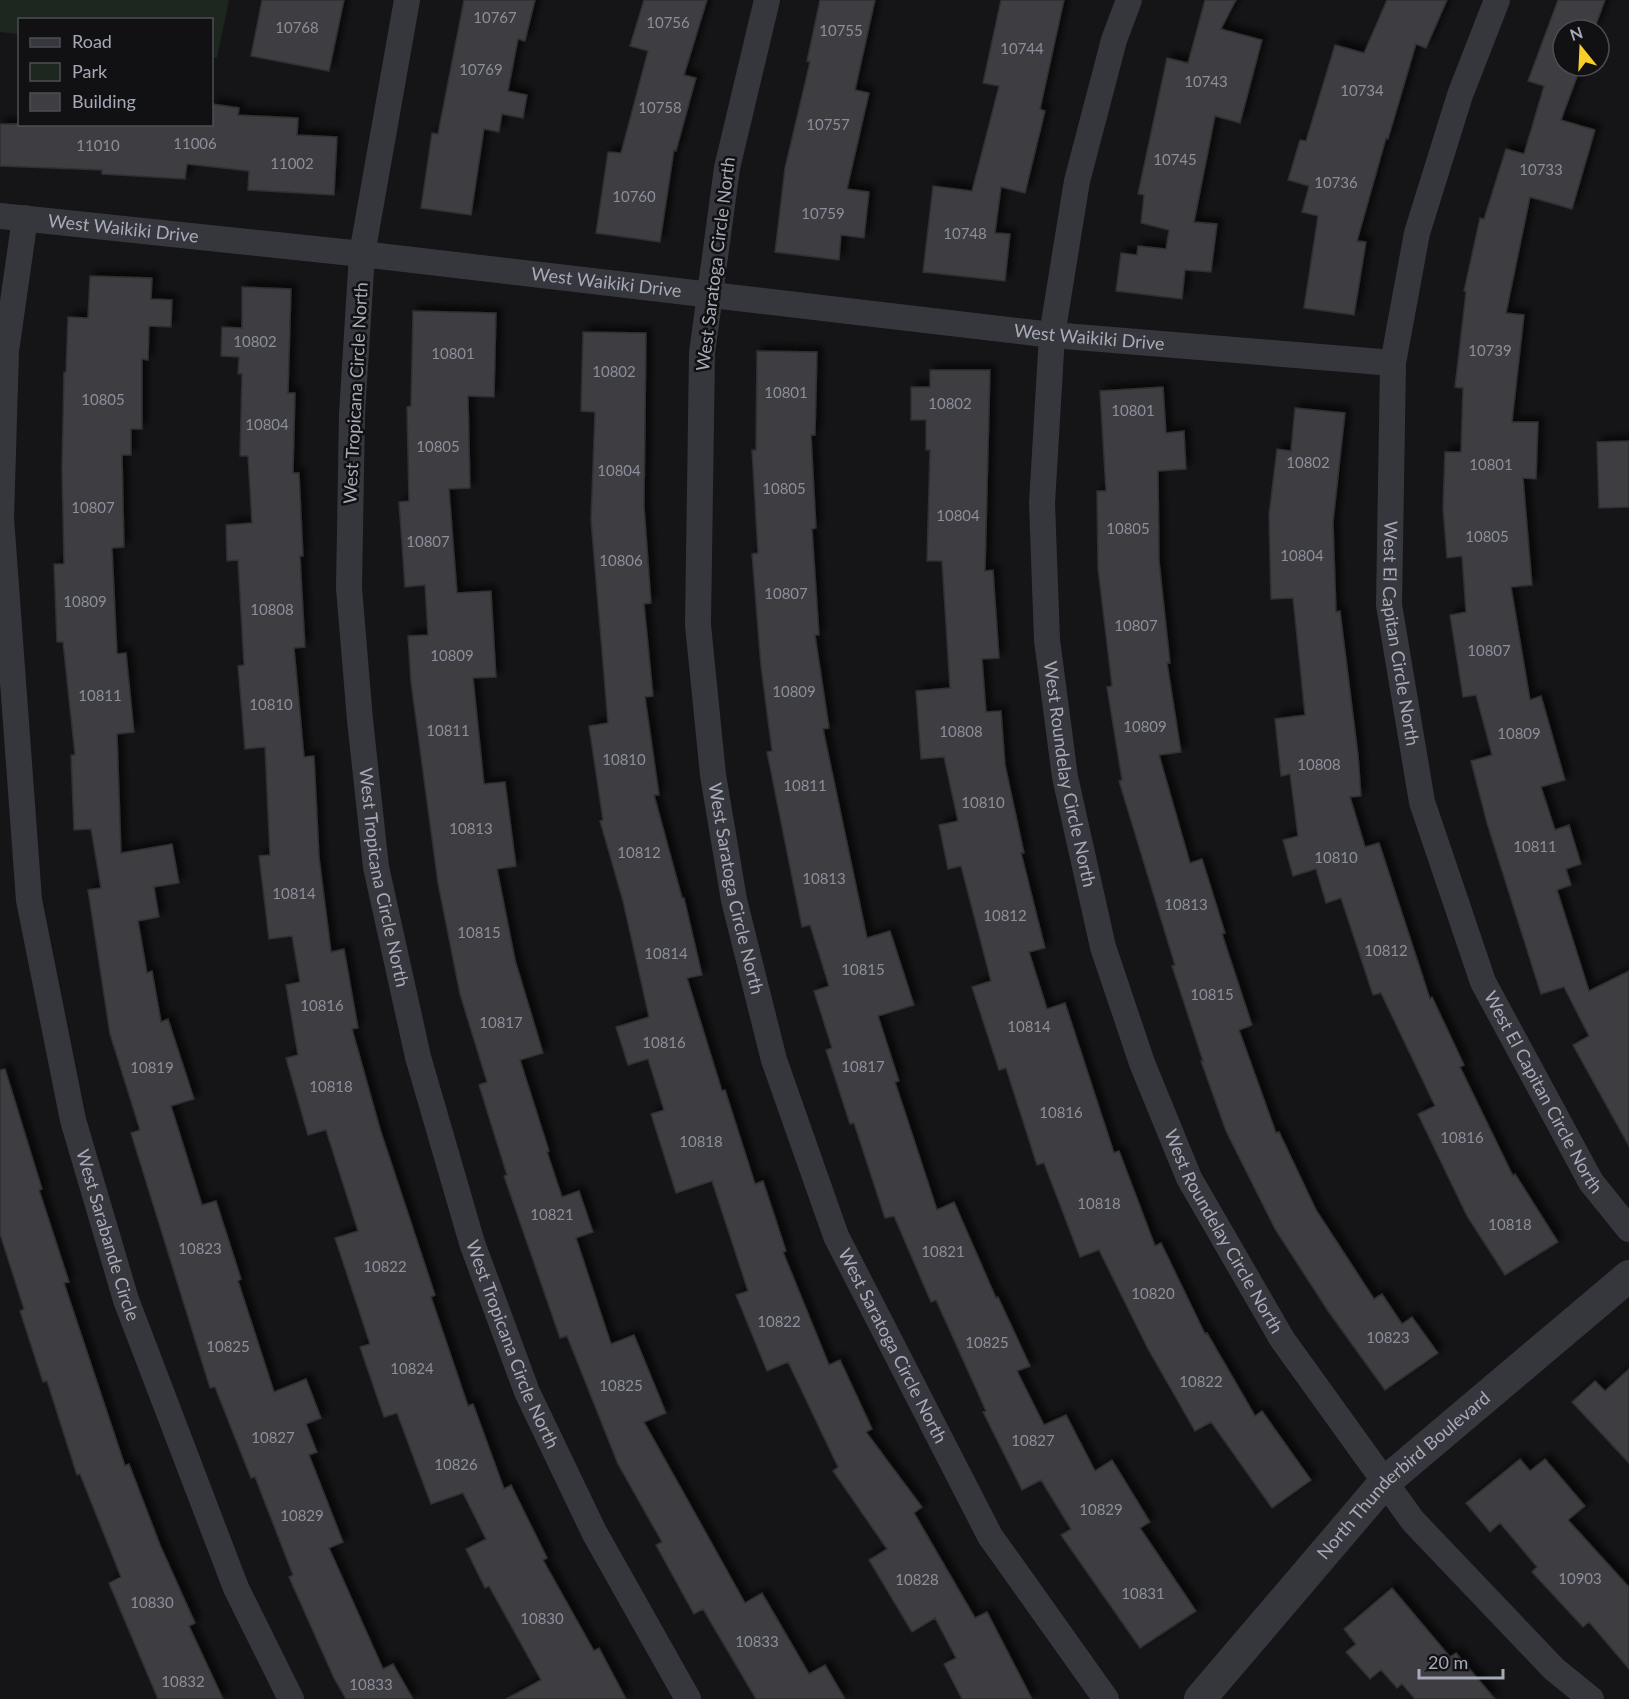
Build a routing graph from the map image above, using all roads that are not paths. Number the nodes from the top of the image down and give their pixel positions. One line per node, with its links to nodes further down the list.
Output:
1 (407, 0): 6 (street, West Tropicana Circle North)
2 (766, 0): 7 (street, West Saratoga Circle North)
3 (1129, 0): 8 (street, West Roundelay Circle North)
4 (1497, 0): 9 (street, West El Capitan Circle North)
5 (12, 217): 6 (street, West Waikiki Drive); 10 (street, West Sarabande Circle)
6 (362, 255): 7 (street, West Waikiki Drive); 15 (street, West Tropicana Circle North)
7 (709, 297): 8 (street, West Waikiki Drive); 16 (street, West Saratoga Circle North)
8 (1052, 335): 9 (street, West Waikiki Drive); 13 (street, West Roundelay Circle North)
9 (1393, 363): 11 (street, West El Capitan Circle North)
10 (8, 744): 14 (street, West Sarabande Circle)
11 (1629, 1229)
12 (1629, 1276): 13 (street, North Thunderbird Boulevard)
13 (1384, 1483): 17 (street, North Thunderbird Boulevard); 18 (street, West Roundelay Circle North)
14 (291, 1699)
15 (688, 1699)
16 (1106, 1699)
17 (1200, 1699)
18 (1591, 1699)

